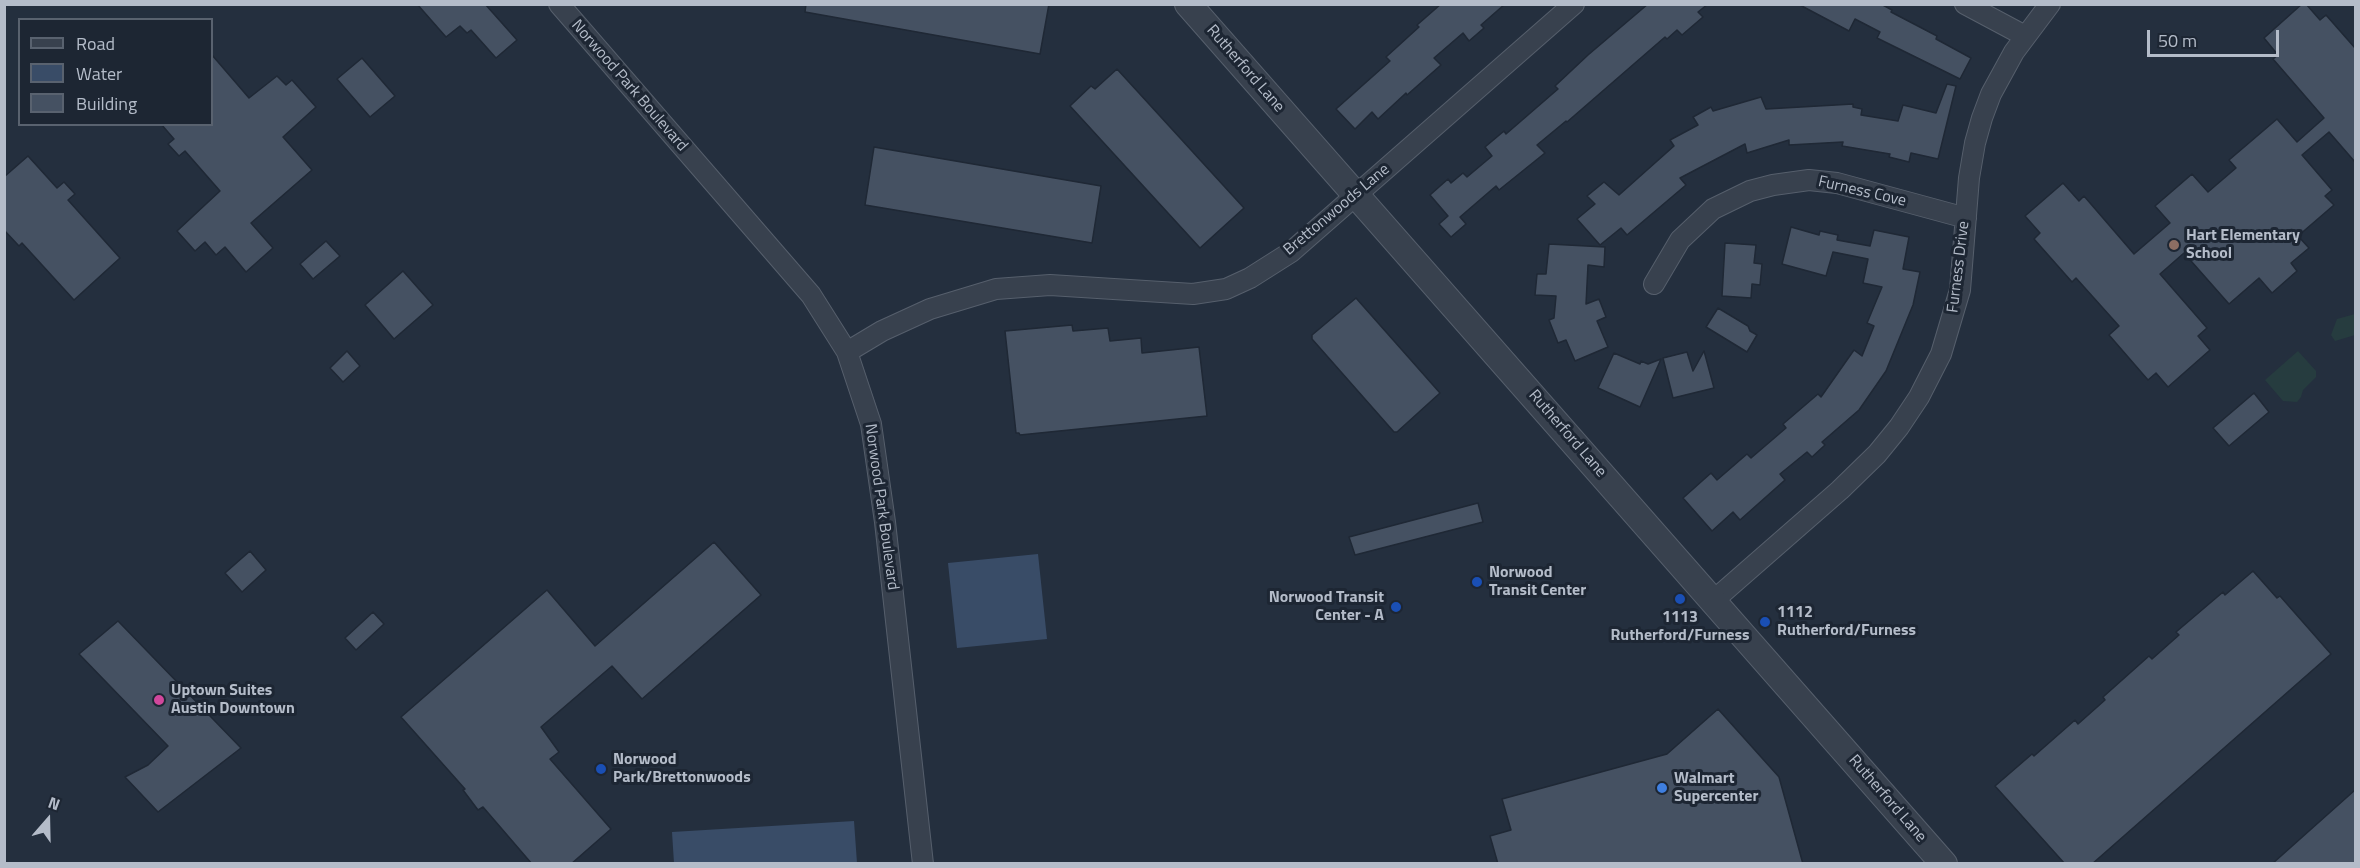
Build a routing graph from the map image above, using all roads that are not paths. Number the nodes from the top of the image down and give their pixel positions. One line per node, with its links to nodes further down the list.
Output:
1 (559, 4): 10 (street, Norwood Park Boulevard)
2 (1188, 4): 7 (street, Rutherford Lane)
3 (1574, 4): 7 (street, Brettonwoods Lane)
4 (1965, 4): 6 (street)
5 (2050, 4): 6 (street, Furness Drive)
6 (2025, 36): 8 (street, Furness Drive)
7 (1356, 195): 10 (street, Brettonwoods Lane); 11 (street, Rutherford Lane)
8 (1966, 218): 9 (street, Furness Cove); 11 (street, Furness Drive)
9 (1654, 284)
10 (847, 352): 12 (street, Norwood Park Boulevard)
11 (1713, 601): 13 (street, Rutherford Lane)
12 (923, 864)
13 (1944, 864)

